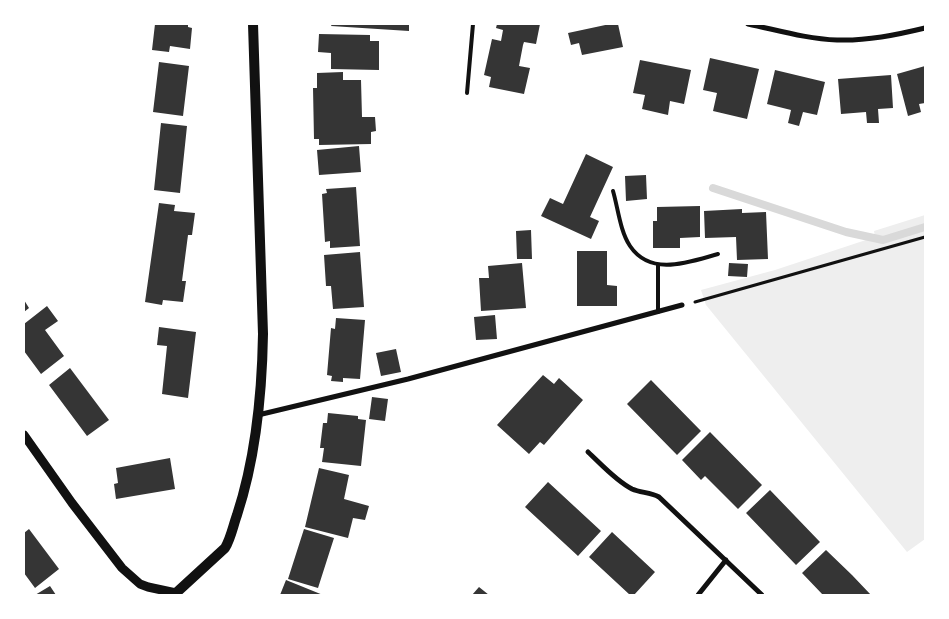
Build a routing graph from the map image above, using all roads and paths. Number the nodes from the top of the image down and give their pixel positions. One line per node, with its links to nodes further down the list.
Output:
1 (253, 24): 12 (main road)
2 (473, 24): 5 (lane)
3 (748, 24): 4 (street)
4 (925, 28)
5 (467, 93)
6 (613, 191): 9 (lane)
7 (925, 237): 10 (path)
8 (718, 254): 9 (lane)
9 (658, 265): 11 (lane)
10 (682, 305): 11 (street)
11 (658, 312): 12 (street)
12 (258, 415): 16 (main road)
13 (24, 436): 16 (street)
14 (588, 452): 15 (street)
15 (726, 560): 17 (street); 18 (street)
16 (176, 594)
17 (698, 595)
18 (762, 595)

